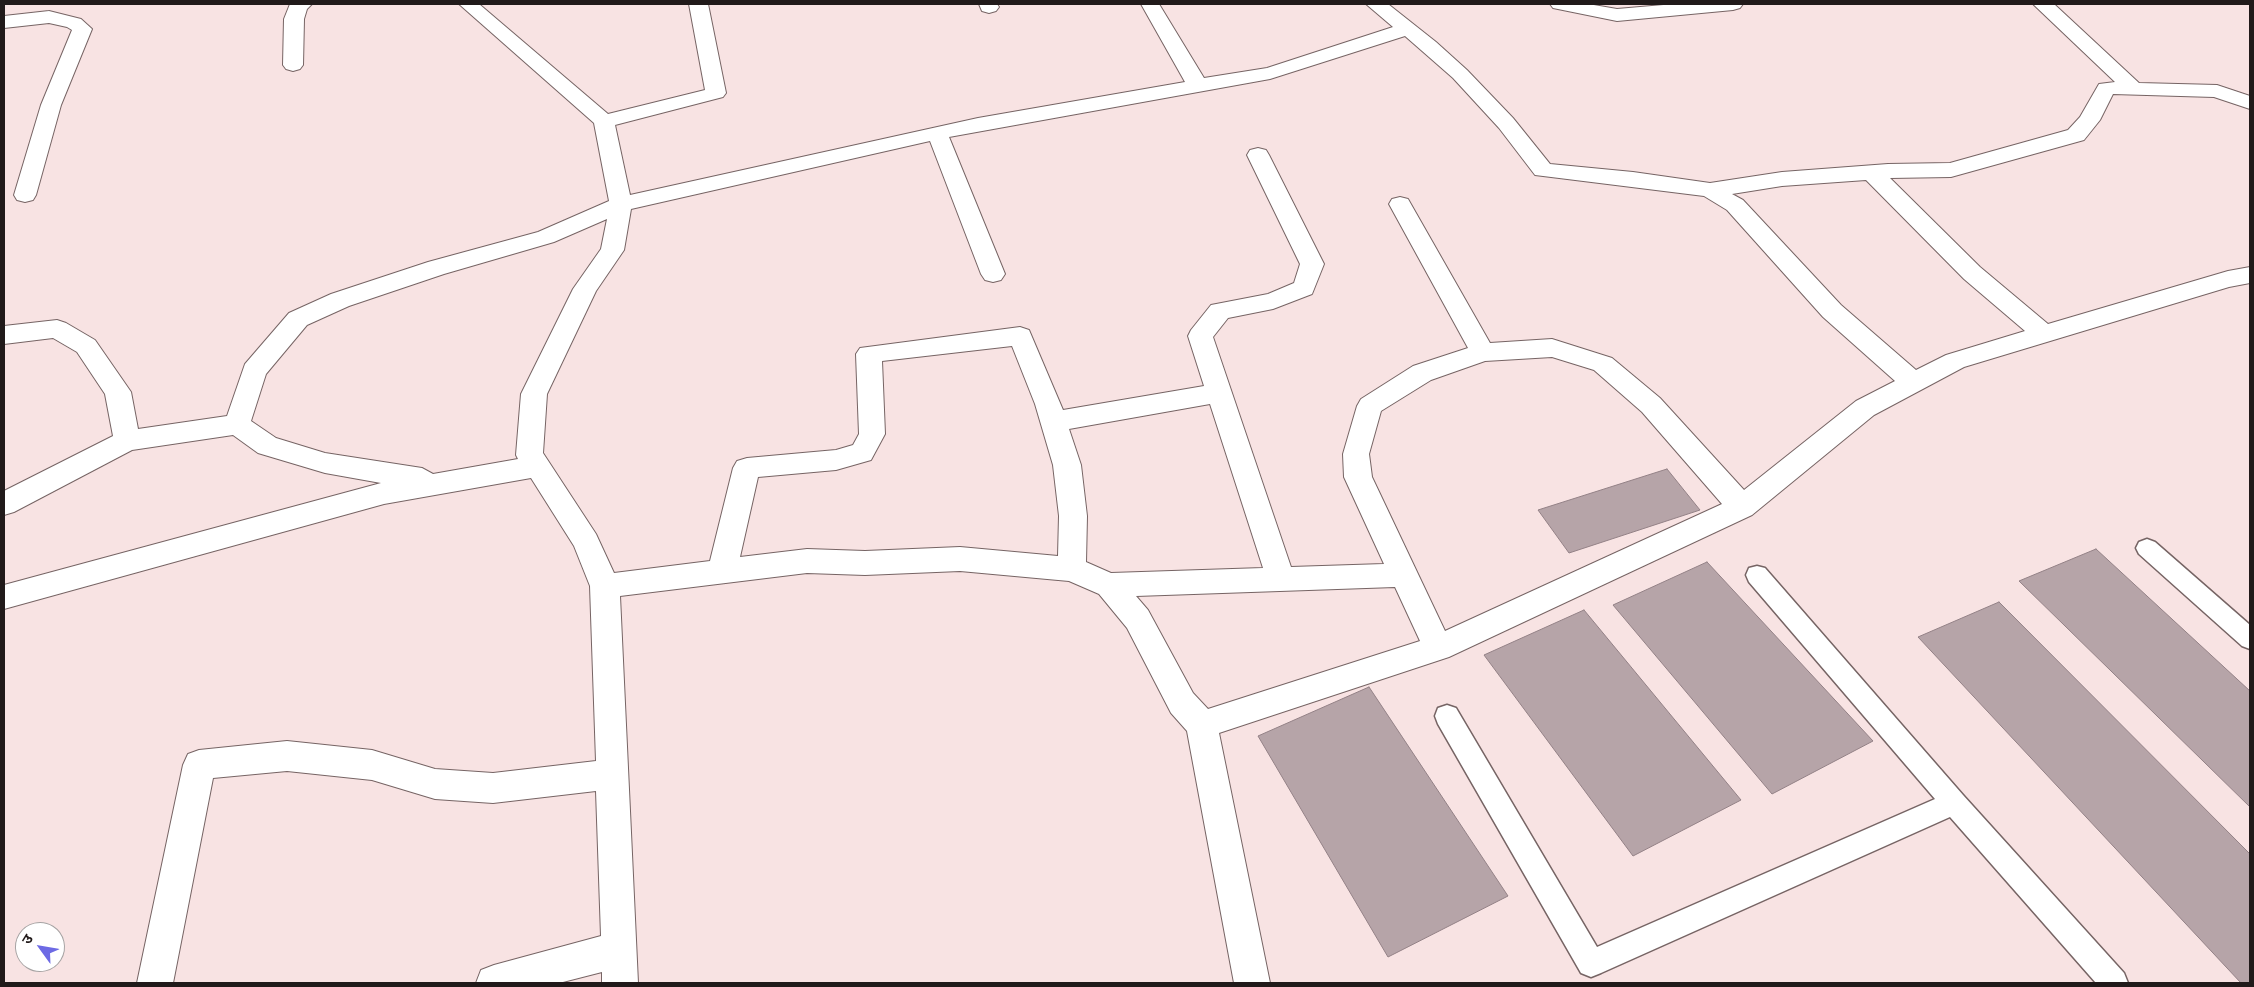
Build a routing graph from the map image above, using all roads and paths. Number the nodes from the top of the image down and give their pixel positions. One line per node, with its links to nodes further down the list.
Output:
1 (302, 4): 11 (street)
2 (468, 4): 15 (street)
3 (699, 4): 15 (street)
4 (1150, 4): 12 (street)
5 (1376, 4): 10 (street)
6 (1560, 4): 7 (street)
7 (1733, 4)
8 (2043, 4): 13 (street)
9 (4, 22): 20 (street)
10 (1408, 29): 12 (street); 19 (street)
11 (293, 65)
12 (1197, 84): 16 (street)
13 (2134, 89): 14 (street); 18 (street)
14 (2250, 103)
15 (604, 121): 21 (street)
16 (937, 133): 21 (street); 23 (street)
17 (1258, 156): 29 (street)
18 (1871, 172): 19 (street); 25 (street)
19 (1710, 190): 28 (street)
20 (25, 195)
21 (621, 204): 31 (street); 33 (street)
22 (1400, 204): 27 (street)
23 (993, 274)
24 (2250, 275): 25 (street)
25 (2044, 334): 28 (street)
26 (4, 335): 32 (street)
27 (1483, 352): 36 (street); 41 (street)
28 (1913, 382): 36 (street)
29 (1219, 393): 30 (street); 42 (street)
30 (1054, 422): 38 (street); 39 (street)
31 (237, 424): 32 (street); 34 (street)
32 (127, 441): 35 (street)
33 (537, 466): 34 (street); 44 (street)
34 (443, 483): 45 (street)
35 (4, 504)
36 (1742, 507): 47 (street)
37 (2147, 548): 46 (lane)
38 (1072, 569): 39 (street); 43 (street)
39 (722, 571): 44 (street)
40 (1757, 575): 51 (lane)
41 (1405, 576): 42 (street); 47 (street)
42 (1281, 580): 43 (street)
43 (1109, 585): 49 (street)
44 (605, 586): 50 (street)
45 (4, 597)
46 (2250, 639)
47 (1438, 648): 49 (street)
48 (1447, 716): 51 (lane)
49 (1202, 725): 55 (street)
50 (613, 774): 52 (street); 53 (street)
51 (1954, 803): 56 (lane)
52 (620, 966): 54 (street)
53 (155, 983)
54 (494, 983)
55 (1252, 983)
56 (2114, 983)

